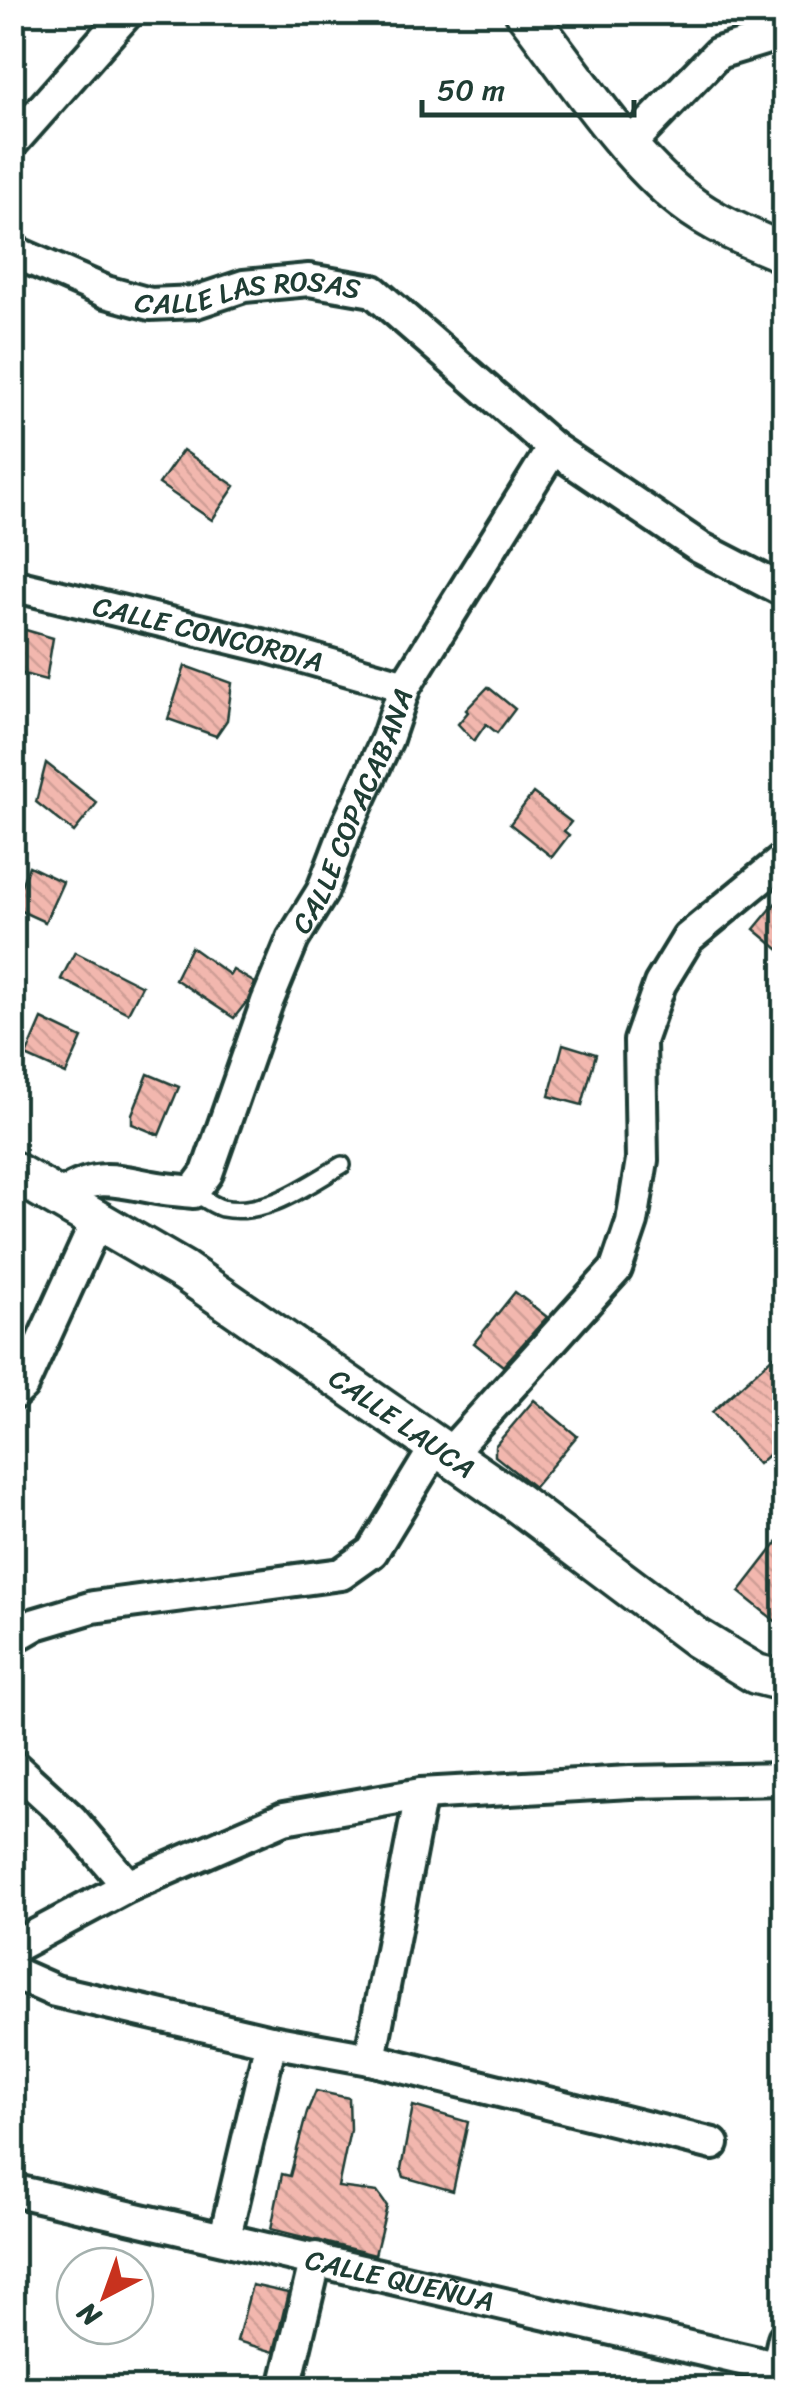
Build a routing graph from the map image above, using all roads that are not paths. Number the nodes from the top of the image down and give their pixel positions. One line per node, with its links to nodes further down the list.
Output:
1 (128, 12): 4 (street)
2 (525, 12): 5 (street)
3 (784, 33): 5 (street)
4 (12, 144)
5 (628, 146): 7 (street)
6 (12, 251): 8 (street, CALLE LAS ROSAS)
7 (784, 254)
8 (554, 448): 10 (street, CALLE LAS ROSAS); 11 (street, CALLE COPACABANA)
9 (12, 585): 11 (street, CALLE CONCORDIA)
10 (784, 592)
11 (405, 686): 15 (street, CALLE COPACABANA)
12 (784, 860): 19 (street)
13 (342, 1166): 15 (lane)
14 (12, 1171): 16 (street, CALLE LAUCA)
15 (193, 1192): 16 (street)
16 (58, 1198): 17 (street, CALLE LAUCA)
17 (97, 1221): 18 (street); 19 (street, CALLE LAUCA)
18 (12, 1395)
19 (443, 1450): 20 (street); 21 (street, CALLE LAUCA)
20 (12, 1638)
21 (784, 1680)
22 (12, 1764): 25 (street)
23 (784, 1778): 24 (street)
24 (421, 1794): 25 (street); 29 (street)
25 (128, 1886): 26 (street)
26 (12, 1948)
27 (12, 1972): 28 (street)
28 (271, 2041): 29 (street); 32 (street)
29 (370, 2059): 30 (street)
30 (713, 2144)
31 (12, 2190): 32 (street, CALLE QUEÑUA)
32 (225, 2237): 33 (street, CALLE QUEÑUA)
33 (316, 2258): 34 (street, CALLE QUEÑUA); 35 (street)
34 (780, 2366)
35 (284, 2388)

